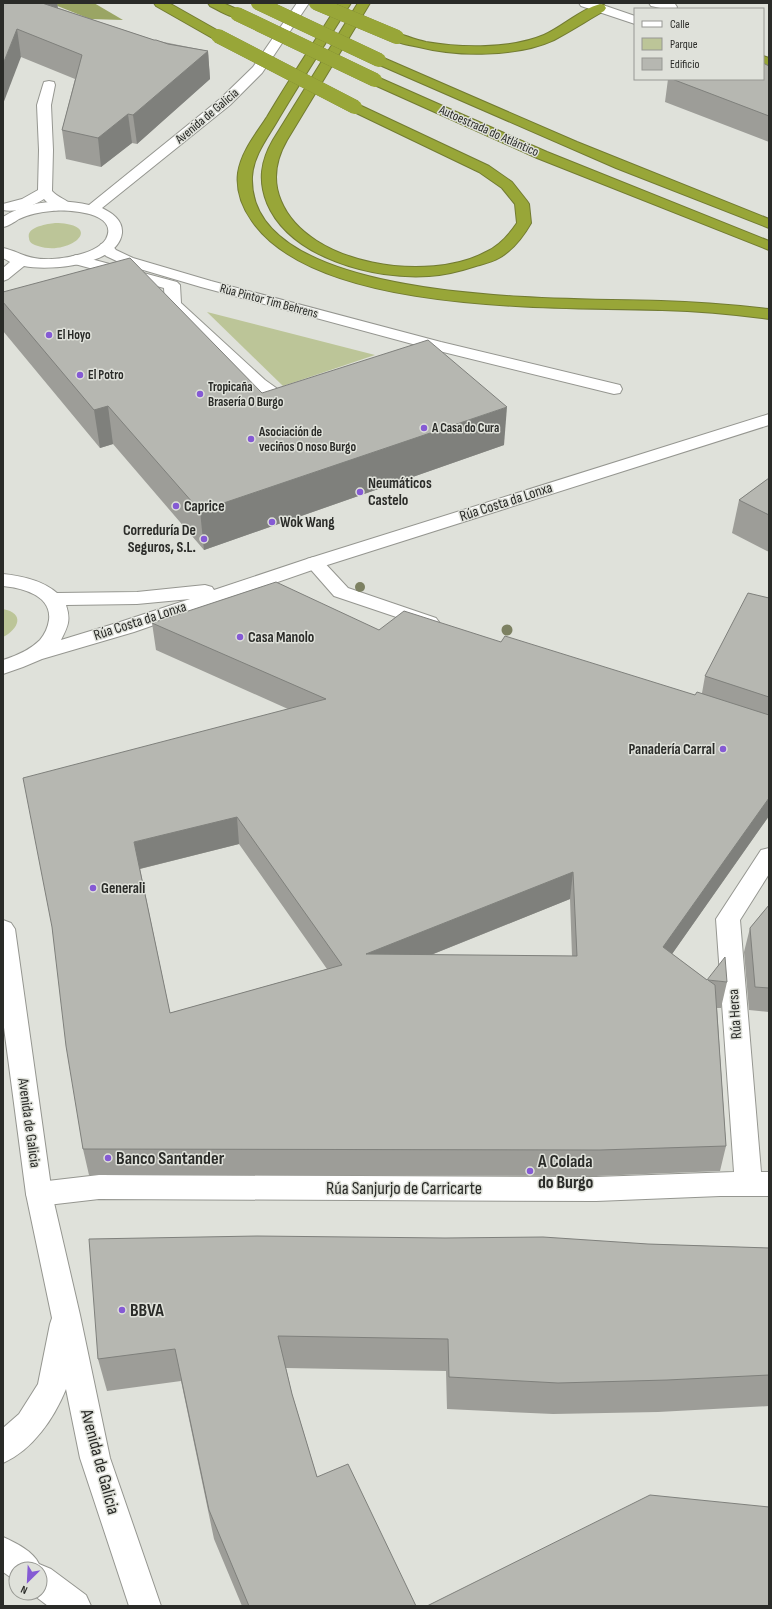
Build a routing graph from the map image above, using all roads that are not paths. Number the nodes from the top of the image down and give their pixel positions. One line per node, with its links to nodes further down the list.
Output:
1 (160, 3): 7 (highway, bridge)
2 (214, 3): 21 (highway, Autoestrada do Atlántico, bridge)
3 (258, 3): 20 (highway, Autoestrada do Atlántico, bridge)
4 (303, 3): 18 (main road, Avenida de Galicia)
5 (316, 3): 10 (highway, bridge)
6 (345, 3): 27 (highway)
7 (364, 3)
8 (585, 3): 10 (main road)
9 (655, 3): 11 (main road)
10 (604, 5): 12 (main road)
11 (670, 7)
12 (633, 18)
13 (49, 85): 14 (main road)
14 (45, 192): 15 (main road); 16 (main road)
15 (65, 206): 17 (main road); 18 (main road)
16 (5, 207): 17 (main road)
17 (30, 210): 19 (main road)
18 (91, 210): 22 (main road)
19 (3, 224)
20 (769, 224)
21 (769, 246)
22 (106, 247): 25 (main road); 28 (main road, Rúa Pintor Tim Behrens)
23 (3, 252): 24 (main road)
24 (21, 260): 25 (main road); 26 (main road)
25 (76, 260): 30 (main road)
26 (3, 276)
27 (769, 314)
28 (437, 346): 29 (main road); 31 (main road, Rúa Pintor Tim Behrens)
29 (410, 356)
30 (309, 389)
31 (614, 389)
32 (769, 419): 33 (main road, Rúa Costa da Lonxa)
33 (314, 563): 35 (main road, Rúa Costa da Lonxa); 37 (main road)
34 (6, 578): 36 (main road)
35 (244, 586): 36 (main road, Rúa Costa da Lonxa); 38 (main road, Rúa Costa da Lonxa)
36 (53, 599): 38 (main road)
37 (446, 628)
38 (35, 654): 39 (main road)
39 (3, 667)
40 (769, 856): 42 (main road, Rúa Hersa)
41 (3, 929): 43 (main road, Avenida de Galicia)
42 (759, 1184): 43 (main road, Rúa Sanjurjo de Carricarte)
43 (40, 1194): 44 (main road, Avenida de Galicia)
44 (66, 1315): 45 (main road, Avenida de Galicia); 50 (main road, Avenida de Galicia)
45 (3, 1448)
46 (3, 1553): 47 (main road)
47 (14, 1561)
48 (48, 1586): 49 (main road)
49 (75, 1606)
50 (145, 1606)

